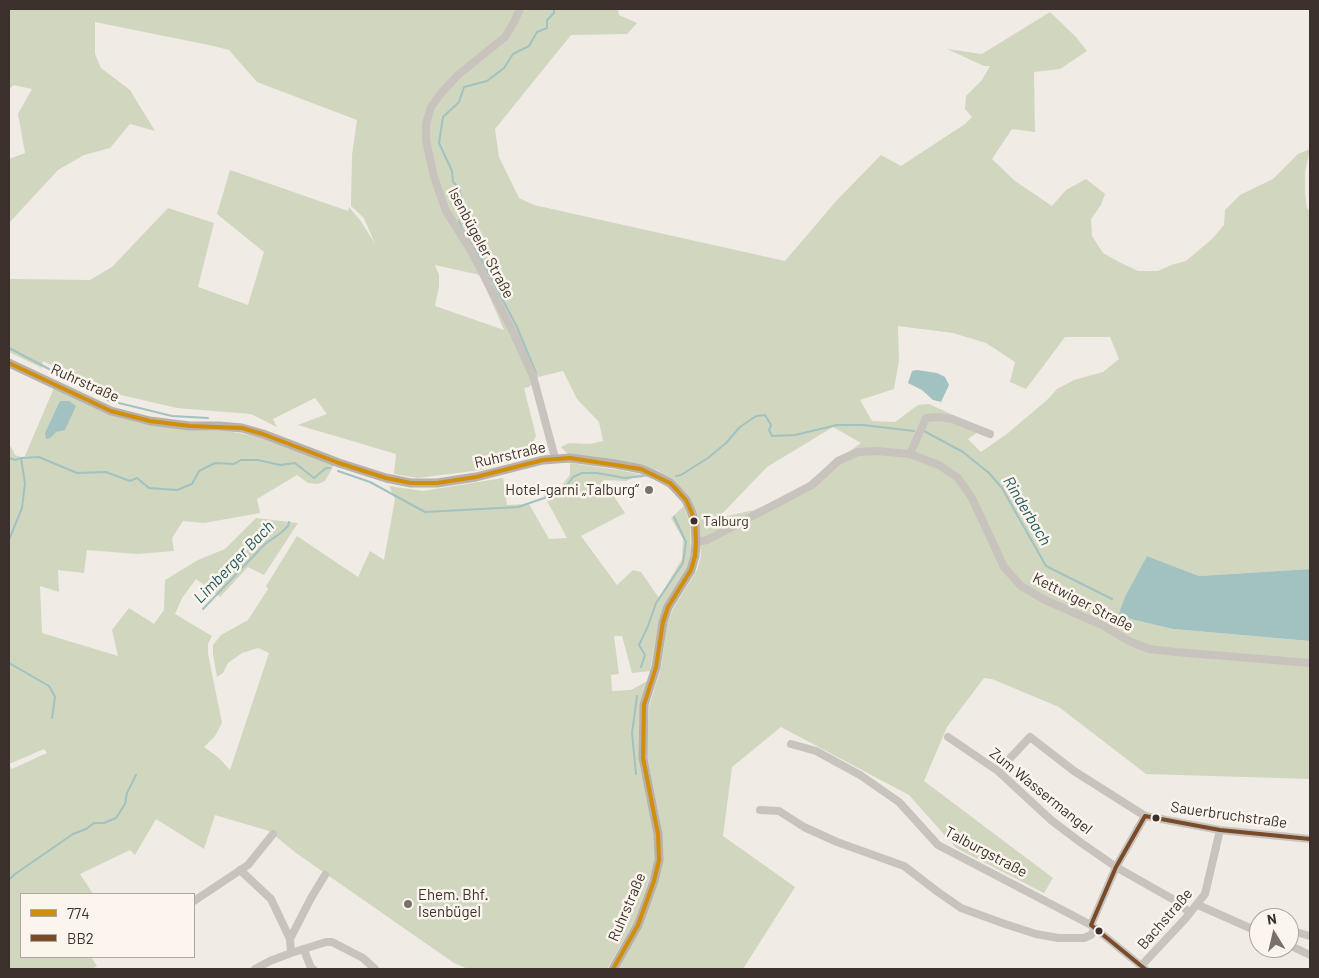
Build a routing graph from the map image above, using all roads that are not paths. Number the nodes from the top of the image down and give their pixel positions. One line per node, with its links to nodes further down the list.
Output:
1 (520, 9): 5 (street, Isenbügeler Straße)
2 (9, 363): 5 (main road, Ruhrstraße)
3 (990, 434): 4 (street)
4 (910, 454): 6 (street, Kettwiger Straße); 7 (street, Kettwiger Straße)
5 (555, 458): 6 (main road, Ruhrstraße)
6 (696, 542): 31 (main road, Ruhrstraße)
7 (1310, 663)
8 (948, 737): 10 (street, Zum Wassermangel)
9 (792, 744): 22 (street, Talburgstraße)
10 (998, 771): 12 (street); 16 (street, Zum Wassermangel)
11 (760, 810): 22 (street)
12 (1145, 816): 13 (street, Sauerbruchstraße); 16 (street)
13 (1220, 830): 15 (street, Sauerbruchstraße); 20 (street, Bachstraße)
14 (273, 834): 17 (street)
15 (1310, 838)
16 (1116, 867): 21 (street, Zum Wassermangel); 22 (street)
17 (240, 870): 19 (street); 24 (street)
18 (325, 875): 24 (street)
19 (195, 900)
20 (1198, 905): 21 (street, Bachstraße); 23 (street)
21 (1190, 913): 27 (street, Bachstraße)
22 (1093, 926): 27 (street, Talburgstraße)
23 (1249, 928)
24 (290, 939): 26 (street)
25 (304, 950): 26 (street); 29 (street); 30 (street)
26 (292, 954): 28 (street)
27 (1143, 968)
28 (255, 969)
29 (313, 969)
30 (375, 969)
31 (613, 969)

